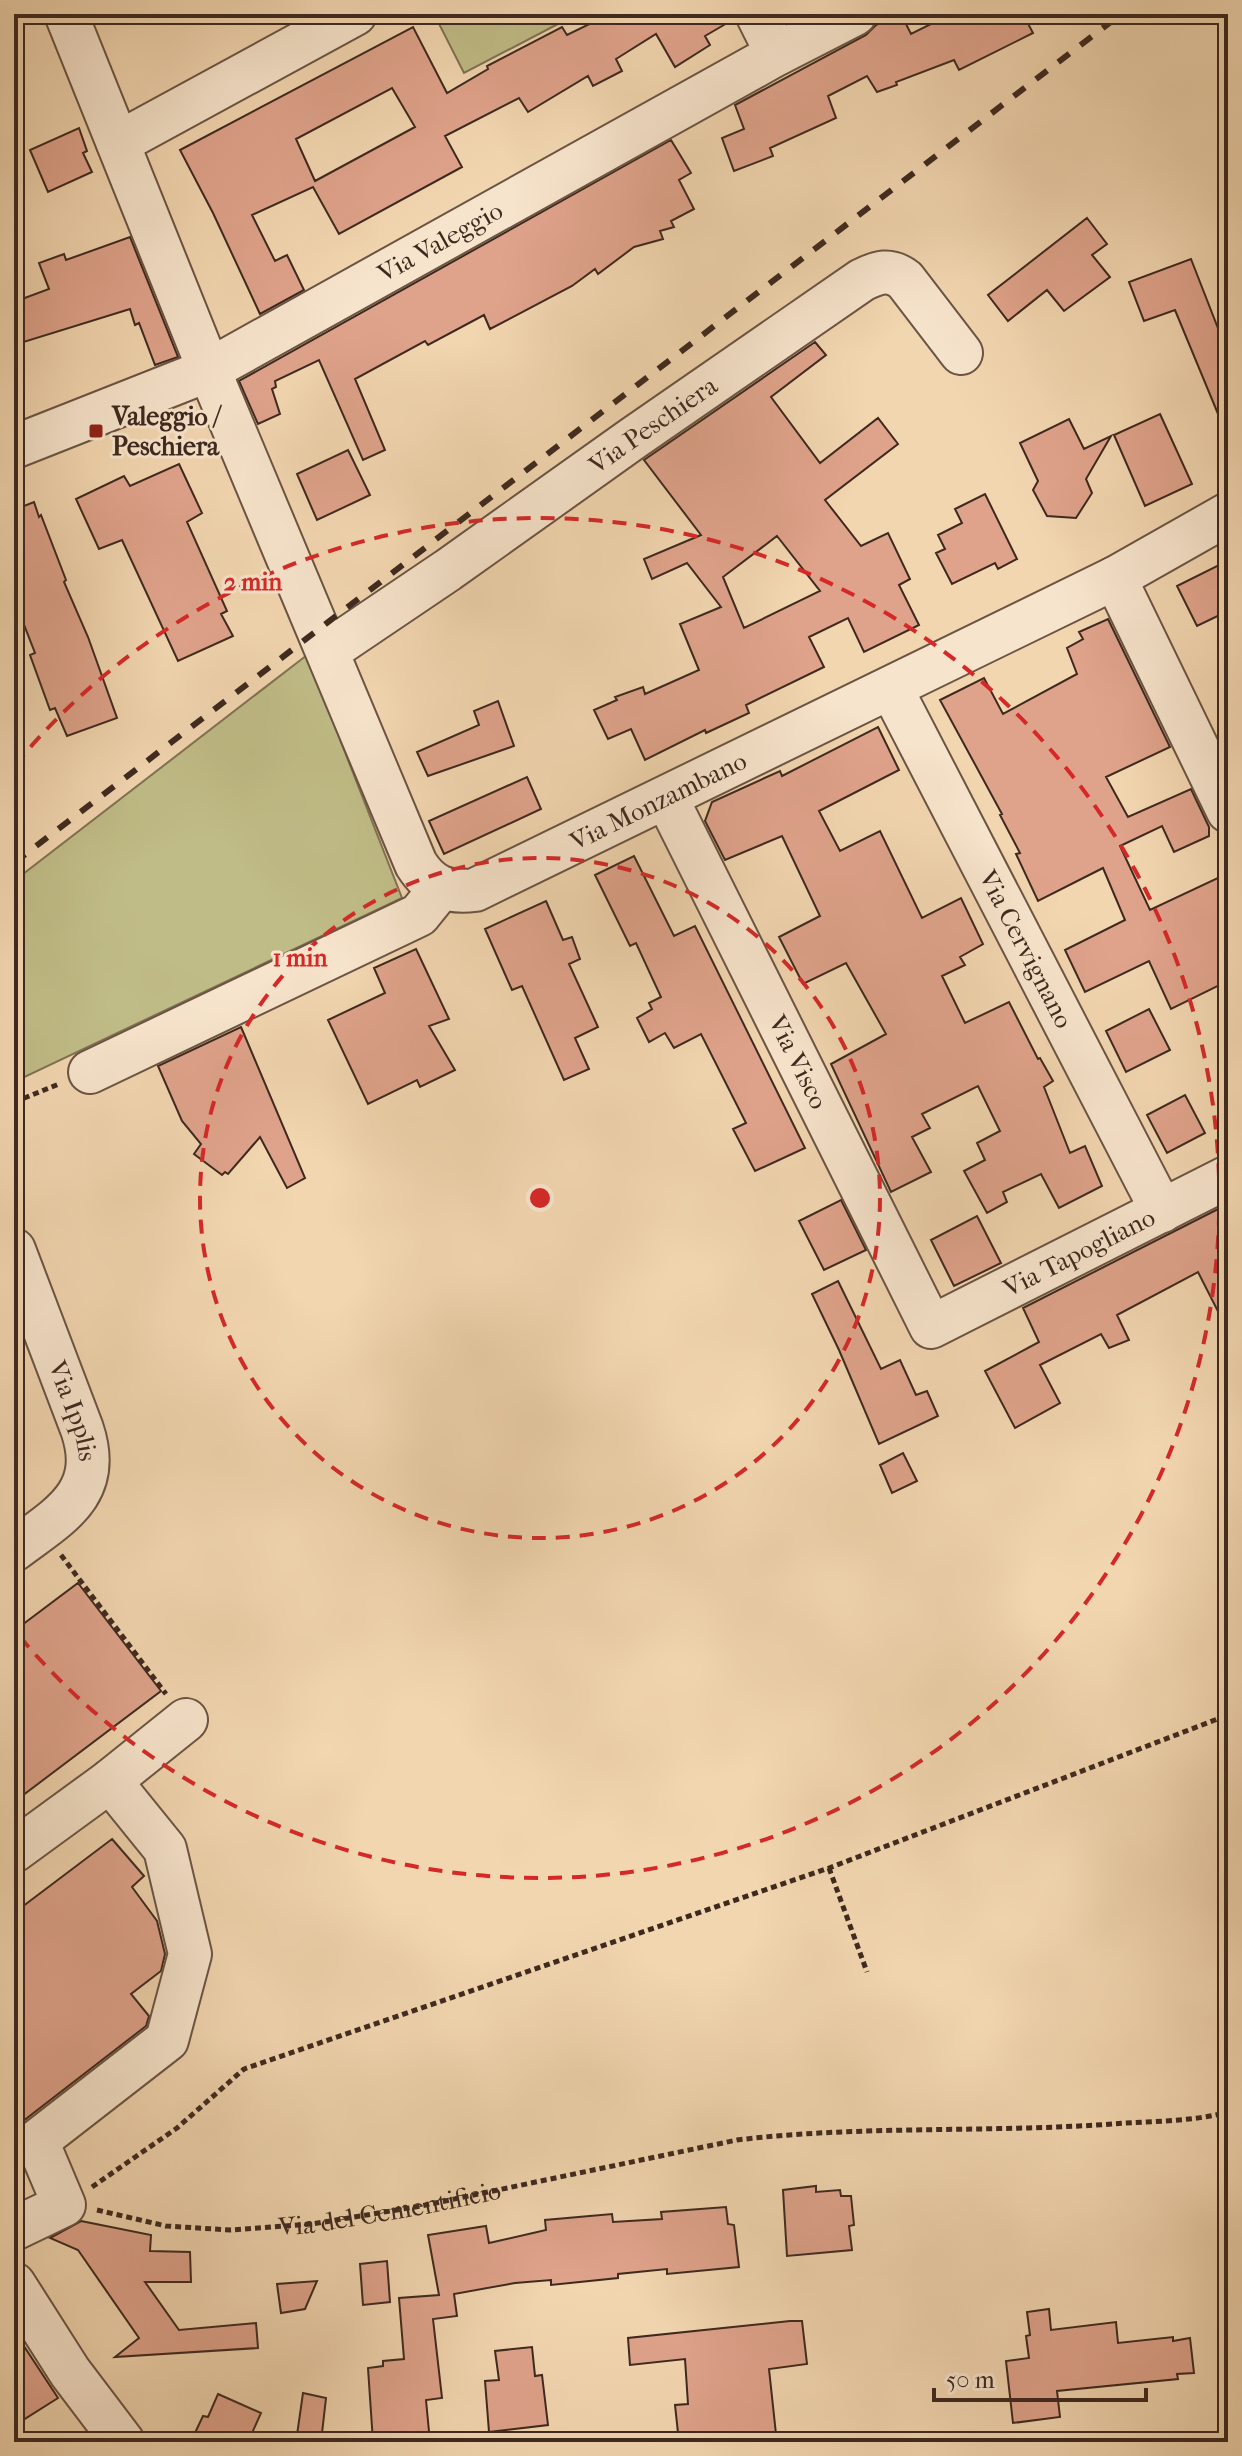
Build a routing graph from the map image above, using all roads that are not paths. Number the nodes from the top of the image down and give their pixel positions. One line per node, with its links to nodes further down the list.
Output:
1 (66, 14): 6 (street)
2 (355, 14): 6 (street)
3 (757, 14): 5 (street)
4 (855, 14): 5 (street, Via Valeggio)
5 (777, 54): 8 (street, Via Valeggio)
6 (118, 143): 8 (street)
7 (961, 353): 12 (street, Via Peschiera)
8 (209, 370): 9 (street, Via Valeggio); 12 (street)
9 (14, 447)
10 (1228, 514): 11 (street, Via Monzambano)
11 (1115, 578): 13 (street, Via Monzambano); 15 (street)
12 (328, 651): 16 (street)
13 (891, 688): 14 (street, Via Monzambano); 19 (street, Via Cervignano)
14 (667, 799): 16 (street, Via Monzambano); 21 (street, Via Visco)
15 (1228, 811)
16 (440, 889): 17 (street)
17 (90, 1072)
18 (1228, 1177): 19 (street, Via Tapogliano)
19 (1162, 1211): 21 (street, Via Tapogliano)
20 (14, 1250): 22 (street, Via Ipplis)
21 (931, 1327)
22 (14, 1550)
23 (186, 1720): 24 (street)
24 (110, 1781): 25 (street); 26 (street)
25 (14, 1851)
26 (14, 2229)
27 (14, 2284): 28 (street)
28 (123, 2442)

